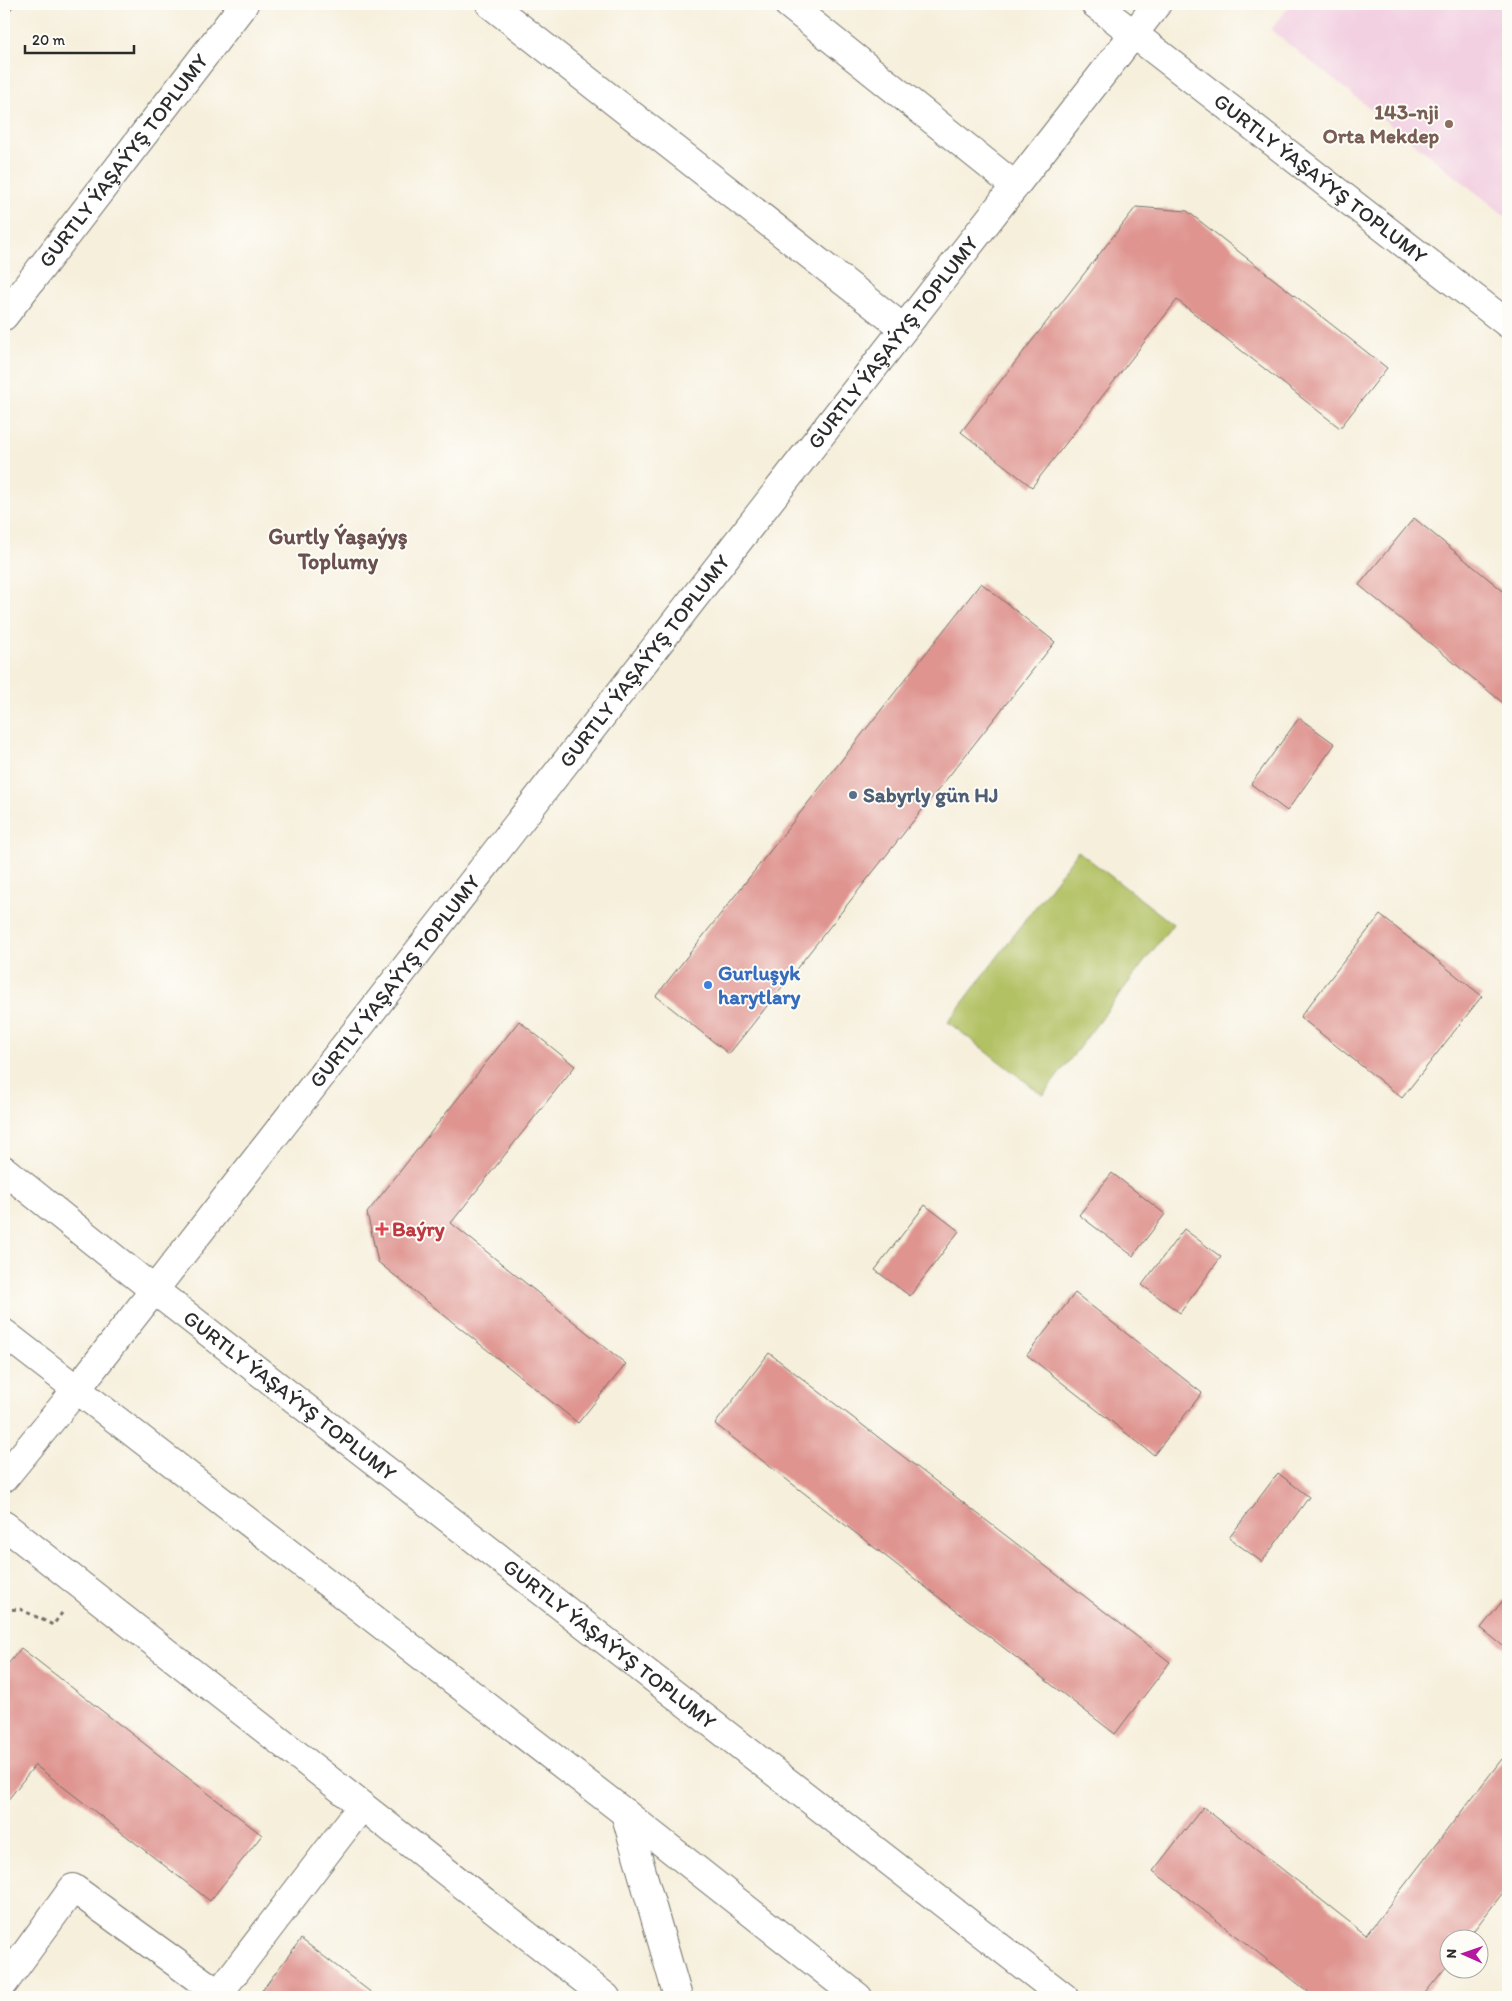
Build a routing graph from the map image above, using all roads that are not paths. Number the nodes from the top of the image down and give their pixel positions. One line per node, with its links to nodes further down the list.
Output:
1 (244, 4): 8 (street, GURTLY ÝAŞAÝYŞ TOPLUMY)
2 (490, 4): 10 (street)
3 (788, 4): 7 (street)
4 (1096, 4): 6 (street, GURTLY ÝAŞAÝYŞ TOPLUMY)
5 (1157, 4): 6 (street, GURTLY ÝAŞAÝYŞ TOPLUMY)
6 (1134, 34): 7 (street, GURTLY ÝAŞAÝYŞ TOPLUMY); 9 (street, GURTLY ÝAŞAÝYŞ TOPLUMY)
7 (1015, 186): 10 (street, GURTLY ÝAŞAÝYŞ TOPLUMY)
8 (4, 316)
9 (1508, 324)
10 (903, 328): 12 (street, GURTLY ÝAŞAÝYŞ TOPLUMY)
11 (4, 1170): 12 (street, GURTLY ÝAŞAÝYŞ TOPLUMY)
12 (154, 1290): 14 (street, GURTLY ÝAŞAÝYŞ TOPLUMY); 24 (street, GURTLY ÝAŞAÝYŞ TOPLUMY)
13 (4, 1333): 14 (street)
14 (77, 1389): 15 (street, GURTLY ÝAŞAÝYŞ TOPLUMY); 18 (street)
15 (4, 1478)
16 (4, 1525): 17 (street)
17 (362, 1806): 20 (street); 21 (street)
18 (625, 1813): 22 (street); 23 (street)
19 (4, 1983): 20 (street)
20 (217, 1996)
21 (606, 1997)
22 (678, 1997)
23 (858, 1997)
24 (1064, 1997)

